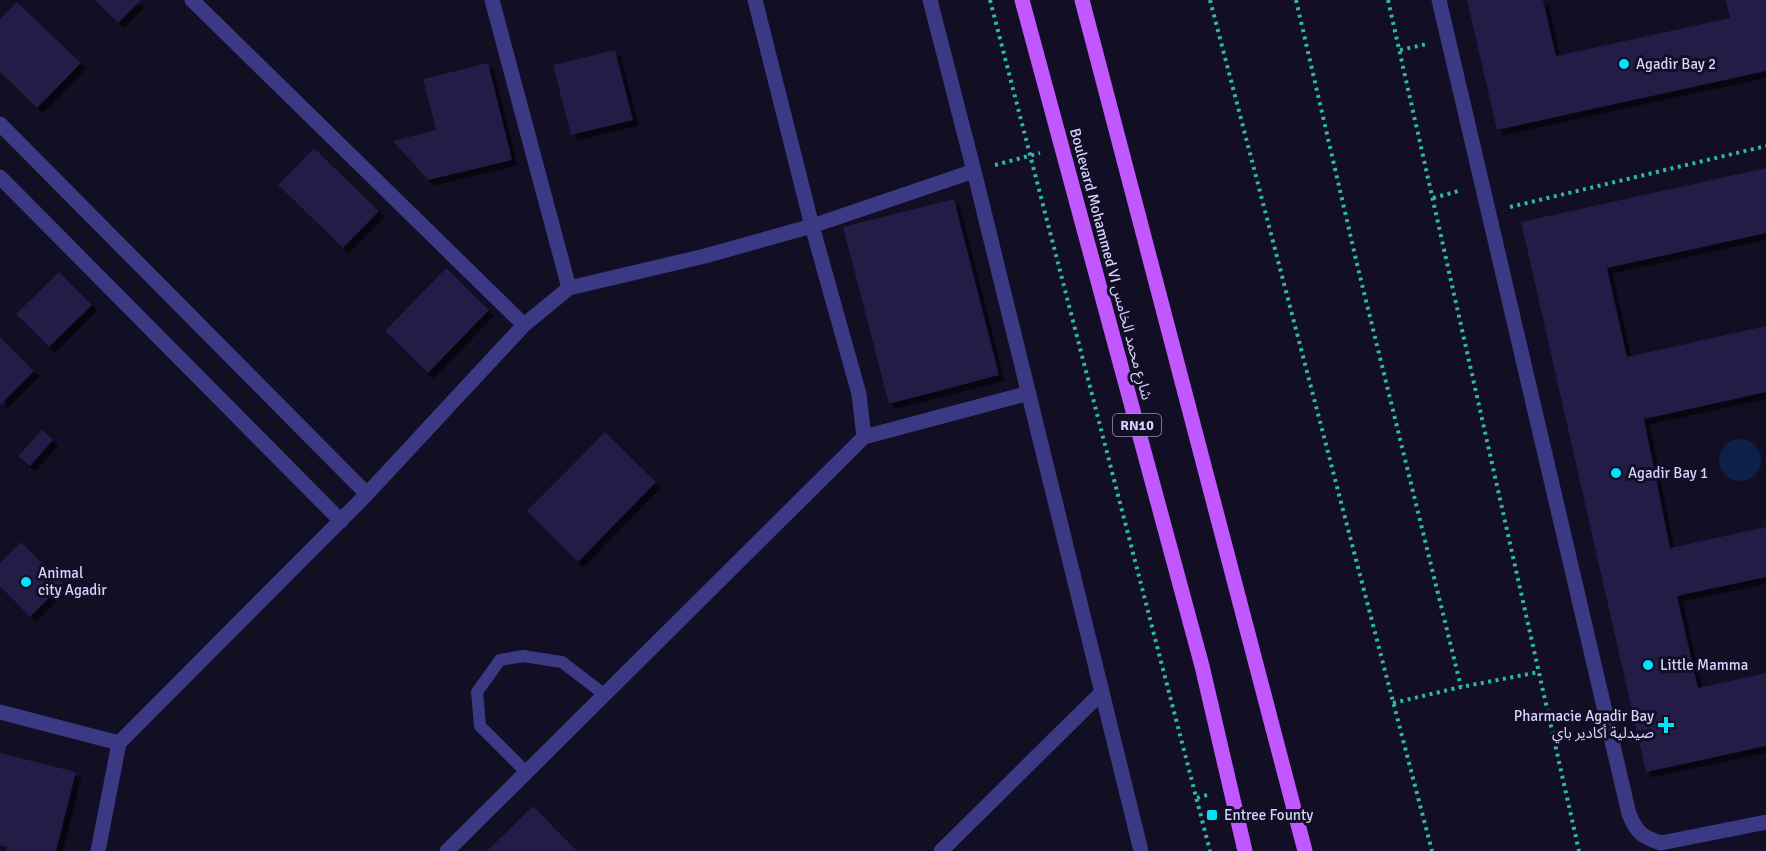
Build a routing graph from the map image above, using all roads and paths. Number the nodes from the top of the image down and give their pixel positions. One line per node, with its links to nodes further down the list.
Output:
1 (192, 0): 20 (street)
2 (492, 0): 19 (street)
3 (755, 0): 18 (street)
4 (930, 0): 15 (street)
5 (990, 0): 14 (path)
6 (1022, 0): 39 (main road, Boulevard Mohammed VI شارع محمد الخامس / RN10)
7 (1082, 0): 40 (main road)
8 (1210, 0): 29 (path)
9 (1296, 0): 26 (path)
10 (1388, 0): 25 (path)
11 (1438, 0): 17 (street)
12 (0, 124): 23 (street)
13 (1766, 146): 17 (path)
14 (1031, 155): 15 (path); 38 (path)
15 (974, 171): 18 (street); 21 (street)
16 (0, 177): 24 (street)
17 (1489, 212): 33 (street)
18 (812, 226): 19 (street); 22 (street)
19 (569, 288): 20 (street)
20 (524, 325): 23 (street)
21 (1029, 393): 22 (street); 27 (street)
22 (864, 437): 28 (street)
23 (367, 494): 24 (street)
24 (340, 521): 31 (street)
25 (1539, 672): 26 (path); 42 (path)
26 (1461, 687): 29 (path)
27 (1102, 692): 36 (street); 37 (street)
28 (605, 695): 32 (street); 32 (lane)
29 (1393, 703): 41 (path)
30 (0, 712): 31 (street)
31 (119, 743): 34 (street)
32 (526, 772): 35 (street)
33 (1766, 822)
34 (98, 851)
35 (447, 851)
36 (941, 851)
37 (1141, 851)
38 (1210, 851)
39 (1245, 851)
40 (1305, 851)
41 (1432, 851)
42 (1579, 851)

